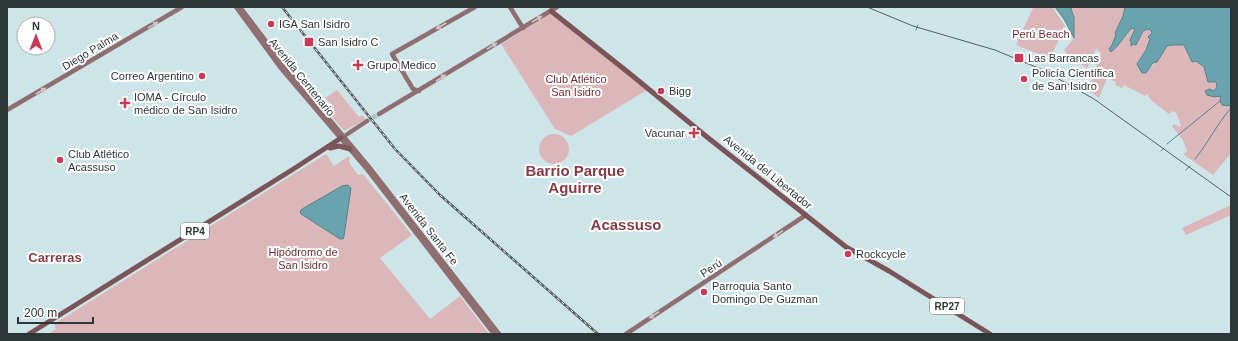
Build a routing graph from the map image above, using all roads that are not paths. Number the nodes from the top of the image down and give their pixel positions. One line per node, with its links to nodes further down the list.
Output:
1 (182, 7): 12 (main road, Diego Palma, one-way to 1)
2 (236, 7): 15 (main road, Avenida Centenario)
3 (240, 7): 15 (main road, Avenida Centenario)
4 (475, 7): 9 (main road, one-way to 9)
5 (510, 7): 8 (main road)
6 (557, 7): 7 (main road)
7 (549, 9): 8 (main road, one-way to 7); 19 (main road, Avenida del Libertador / RP27)
8 (523, 28): 10 (main road, one-way to 8)
9 (413, 89): 10 (main road); 11 (main road)
10 (420, 91): 11 (main road)
11 (409, 97): 13 (main road)
12 (7, 110)
13 (379, 114)
14 (367, 121): 15 (main road, RP4)
15 (342, 137): 16 (main road, RP4); 17 (main road, Avenida Santa Fe); 18 (main road, RP4); 22 (main road, Avenida Santa Fe)
16 (330, 148): 17 (main road); 18 (main road, RP4)
17 (350, 149): 21 (main road, Avenida Santa Fe)
18 (295, 168): 20 (main road, RP4)
19 (806, 216): 23 (main road, Perú, one-way to 23); 24 (main road, Avenida del Libertador / RP27)
20 (29, 334)
21 (494, 334)
22 (499, 334)
23 (626, 334)
24 (990, 334)

